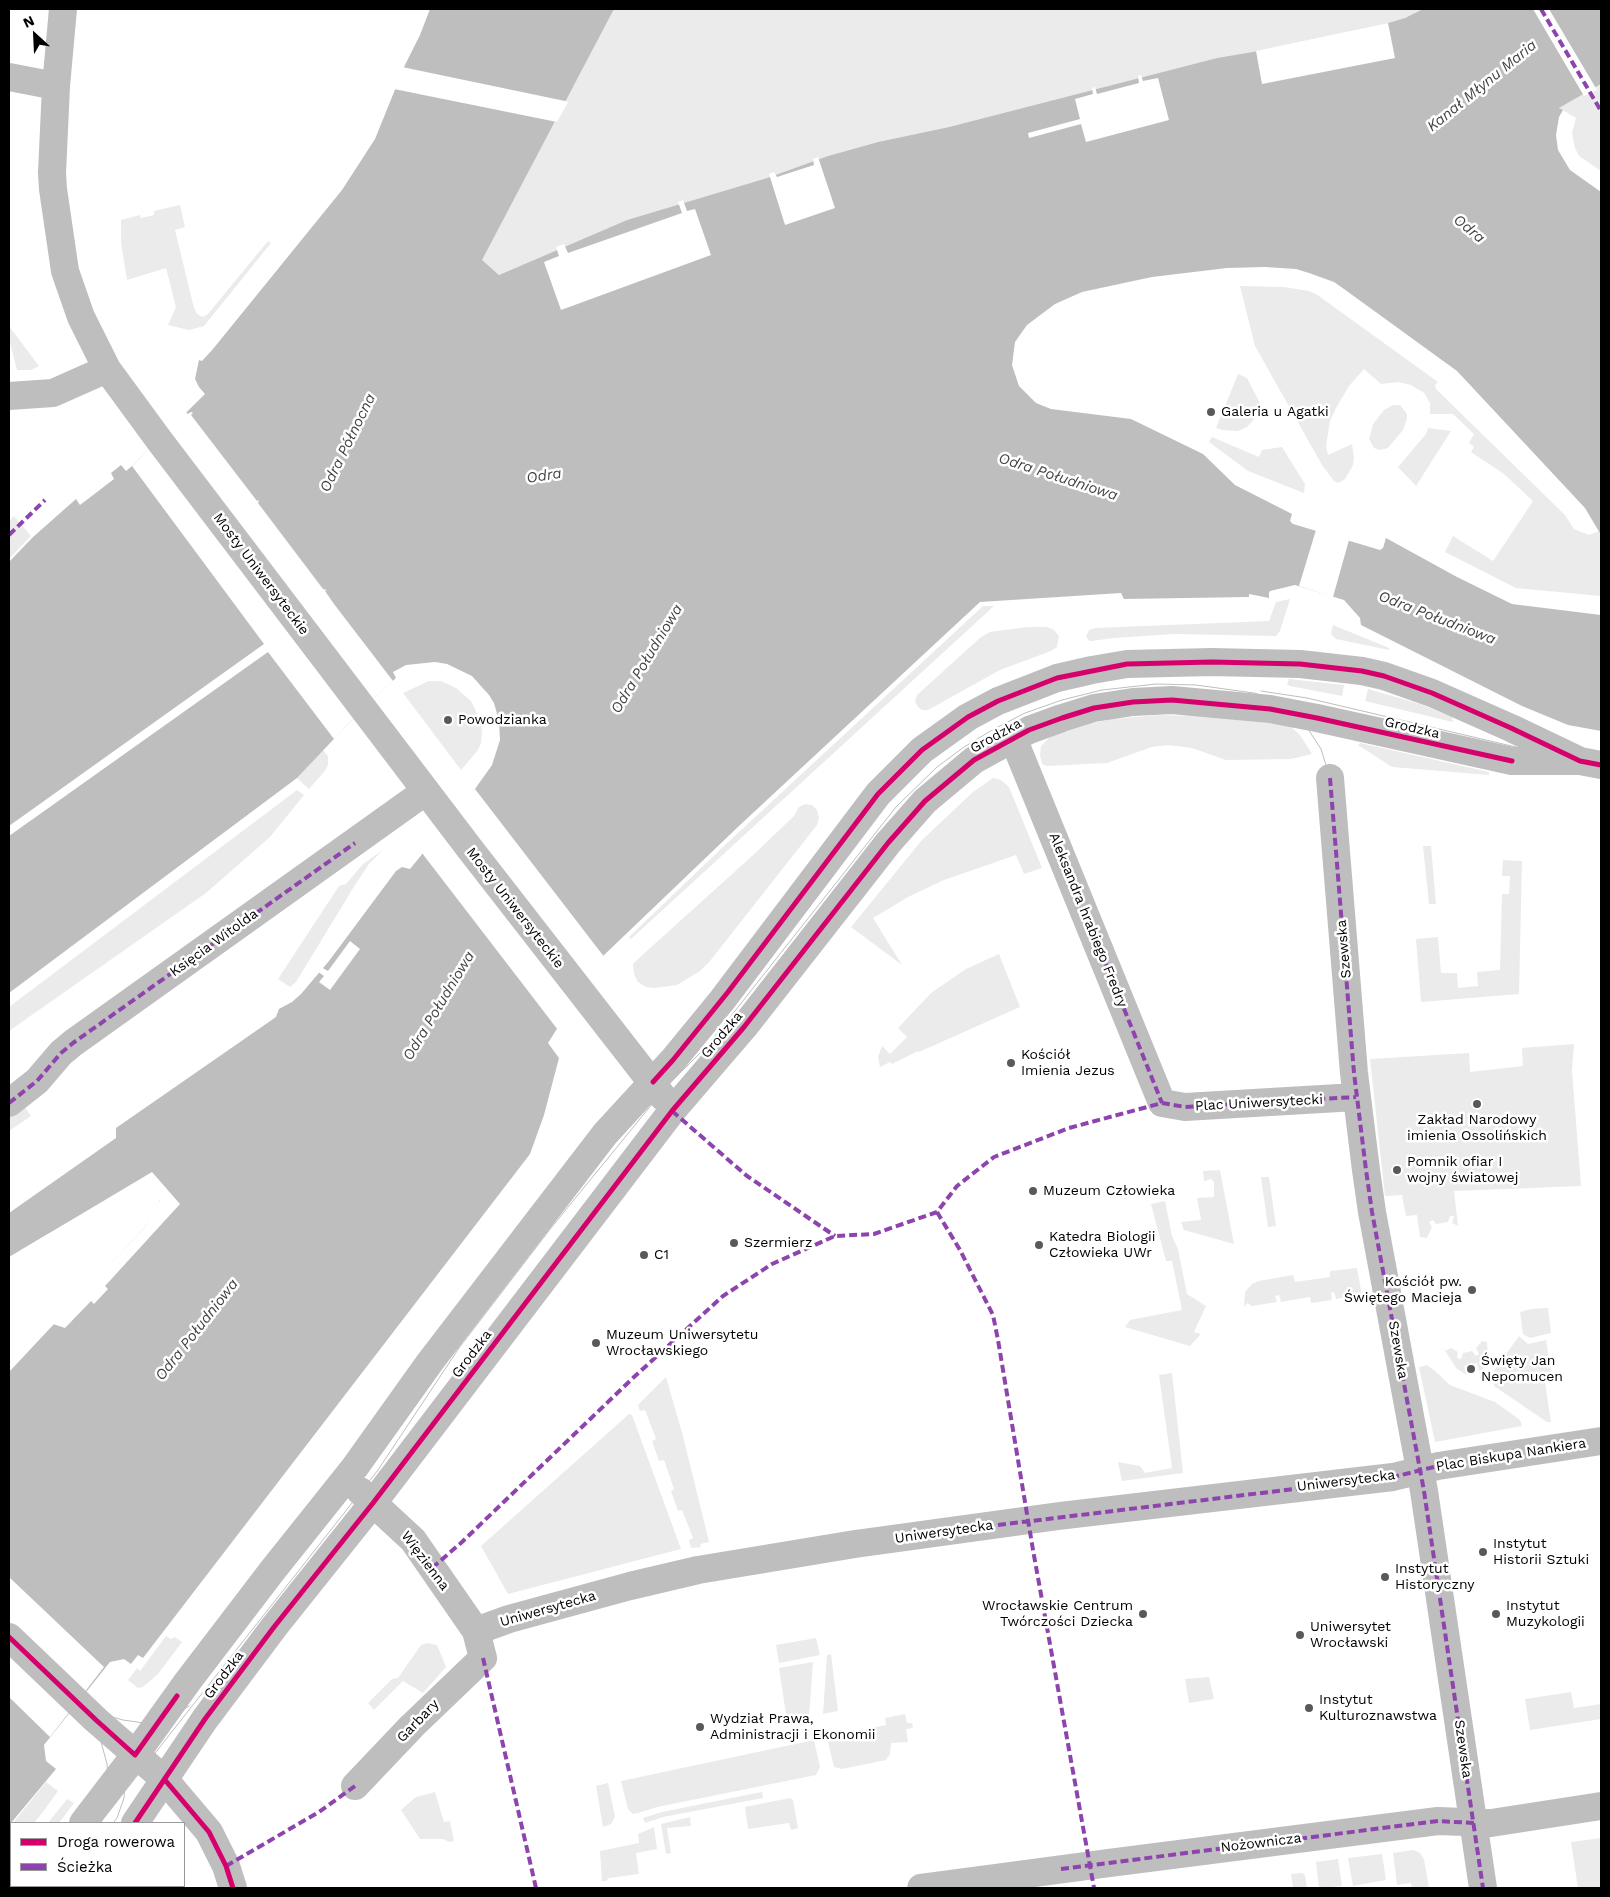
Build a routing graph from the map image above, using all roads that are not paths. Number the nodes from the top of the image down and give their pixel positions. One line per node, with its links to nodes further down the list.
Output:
1 (63, 9): 3 (street, Mosty Uniwersyteckie)
2 (9, 77): 3 (street)
3 (56, 86): 4 (street, Mosty Uniwersyteckie)
4 (107, 369): 5 (street); 9 (street, Mosty Uniwersyteckie)
5 (9, 396)
6 (1013, 738): 7 (street, Grodzka); 13 (street, Aleksandra hrabiego Fredry); 14 (street, Grodzka)
7 (1591, 763): 10 (street, Grodzka)
8 (1330, 778): 11 (street, Szewska)
9 (426, 791): 10 (street, Mosty Uniwersyteckie); 12 (street, Księcia Witolda)
10 (653, 1082): 14 (street, Mosty Uniwersyteckie); 17 (street, Grodzka)
11 (1356, 1097): 13 (street, Plac Uniwersytecki); 16 (street, Szewska)
12 (9, 1103)
13 (1162, 1103)
14 (672, 1111): 18 (street, Grodzka)
15 (1601, 1441): 16 (street, Plac Biskupa Nankiera)
16 (1420, 1470): 19 (street, Uniwersytecka); 26 (street, Szewska)
17 (347, 1478): 18 (street, Więzienna); 22 (street, Grodzka)
18 (372, 1503): 19 (street, Więzienna); 23 (street, Grodzka)
19 (476, 1631): 21 (street, Więzienna)
20 (9, 1637): 22 (street)
21 (483, 1658): 24 (street, Garbary)
22 (136, 1755): 23 (street); 27 (street, Grodzka)
23 (165, 1780): 28 (street, Grodzka); 29 (street)
24 (355, 1786)
25 (1601, 1806): 26 (street, Nożownicza)
26 (1472, 1812): 30 (street, Nożownicza); 31 (street, Szewska)
27 (84, 1822)
28 (136, 1822)
29 (234, 1888)
30 (921, 1888)
31 (1483, 1888)

